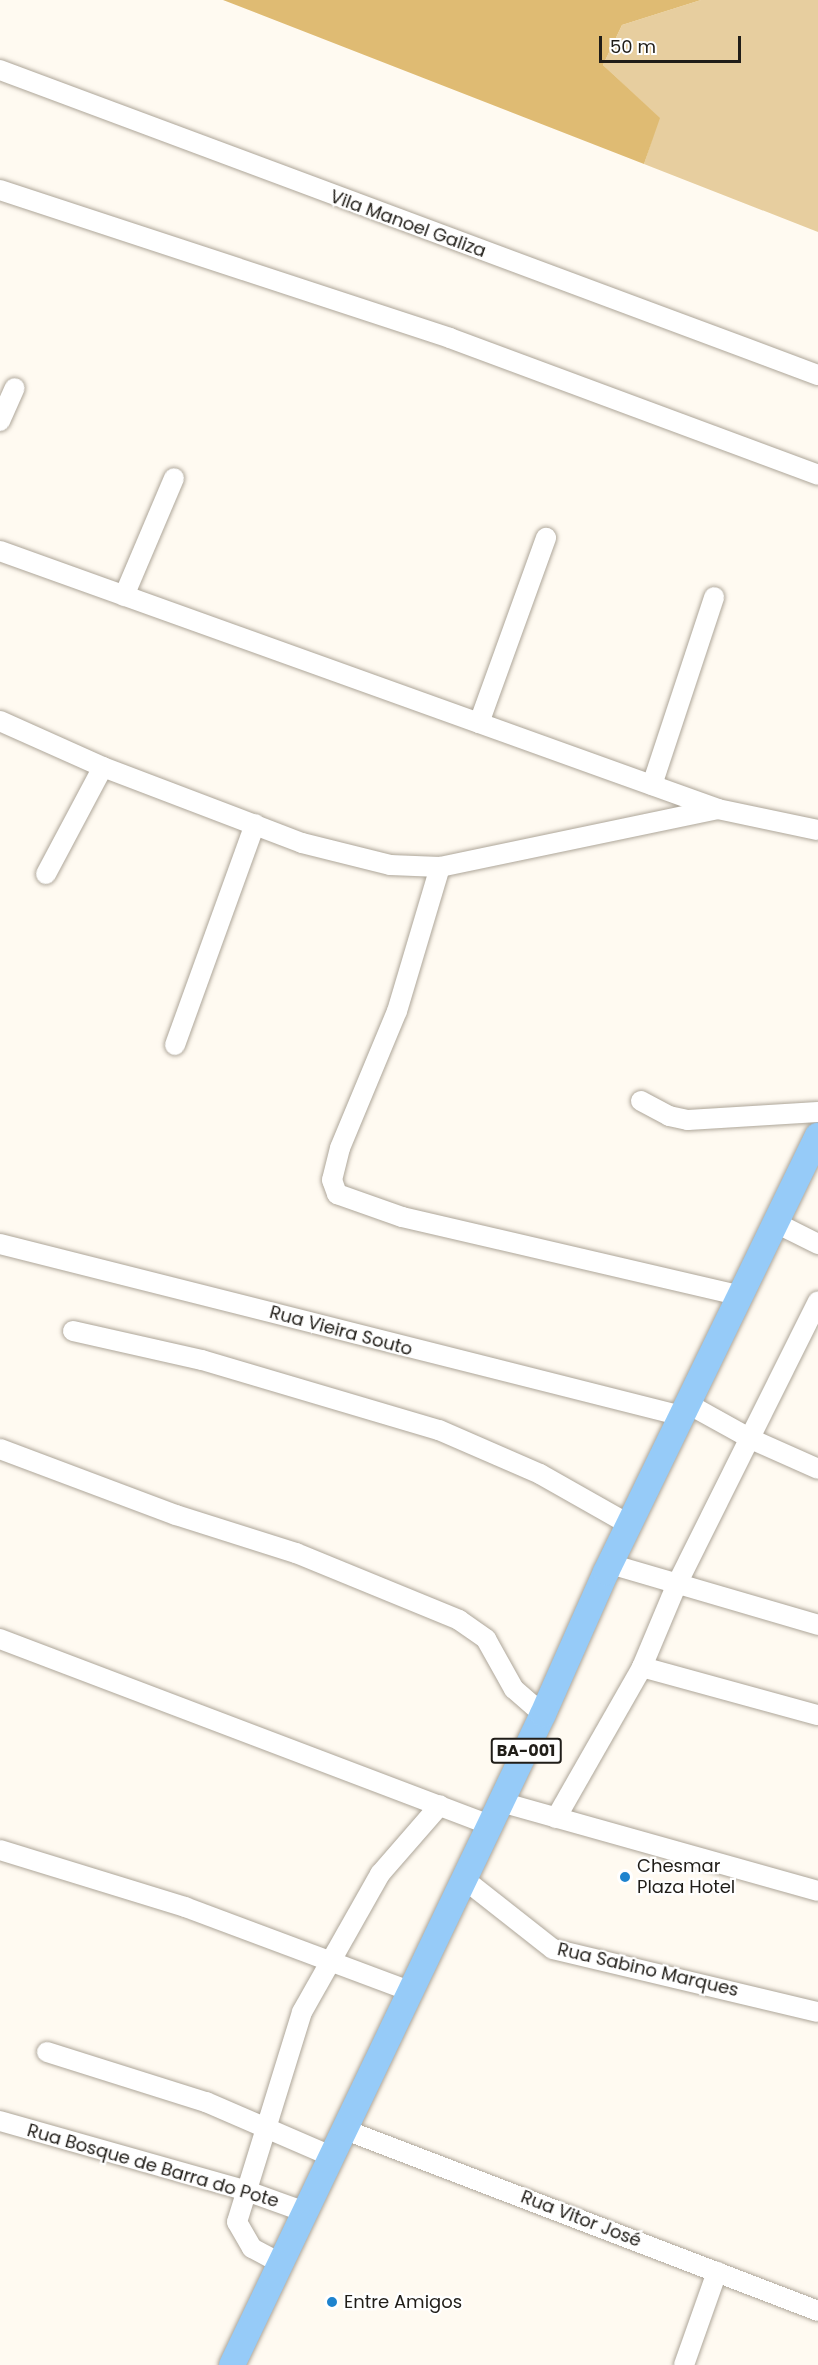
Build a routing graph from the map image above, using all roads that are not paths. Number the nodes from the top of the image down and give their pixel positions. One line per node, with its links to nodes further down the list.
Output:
1 (0, 70): 3 (street, Vila Manoel Galiza)
2 (0, 190): 6 (street)
3 (818, 375)
4 (15, 388): 5 (street)
5 (0, 421)
6 (818, 475)
7 (174, 478): 10 (street)
8 (546, 538): 13 (street)
9 (0, 551): 10 (street)
10 (124, 596): 13 (street)
11 (714, 597): 15 (street)
12 (0, 721): 14 (street)
13 (480, 723): 15 (street)
14 (103, 767): 17 (street); 20 (street)
15 (652, 785): 16 (street)
16 (717, 809): 18 (street); 19 (street)
17 (255, 824): 19 (street); 21 (street)
18 (818, 830)
19 (440, 867): 28 (street)
20 (46, 874)
21 (175, 1045)
22 (641, 1101): 23 (street)
23 (818, 1113)
24 (818, 1136): 25 (main road, BA-001)
25 (778, 1224): 27 (street); 28 (main road, BA-001)
26 (0, 1244): 31 (street, Rua Vieira Souto)
27 (818, 1244)
28 (742, 1296): 31 (main road, BA-001)
29 (818, 1301): 32 (street)
30 (73, 1331): 35 (street)
31 (685, 1410): 32 (street, Rua Vieira Souto); 35 (main road, BA-001)
32 (753, 1440): 34 (street, Rua Vieira Souto); 37 (street)
33 (0, 1449): 41 (street)
34 (818, 1469)
35 (630, 1525): 36 (main road, BA-001)
36 (610, 1564): 37 (street); 41 (main road, BA-001)
37 (676, 1586): 38 (street); 40 (street)
38 (818, 1625)
39 (0, 1639): 43 (street)
40 (642, 1667): 42 (street); 45 (street)
41 (543, 1714): 44 (main road, BA-001)
42 (818, 1715)
43 (441, 1805): 44 (street); 49 (street)
44 (496, 1813): 45 (street); 47 (main road, BA-001)
45 (556, 1818): 48 (street)
46 (0, 1850): 49 (street)
47 (464, 1879): 50 (main road, BA-001); 51 (street, Rua Sabino Marques)
48 (818, 1891)
49 (332, 1962): 50 (street); 54 (street)
50 (412, 1992): 55 (main road, BA-001)
51 (818, 2012)
52 (47, 2052): 54 (street)
53 (0, 2121): 57 (street, Rua Bosque de Barra do Pote)
54 (267, 2129): 56 (street); 57 (street)
55 (343, 2129): 56 (main road, BA-001); 60 (street, Rua Vitor José)
56 (331, 2156): 58 (main road, BA-001)
57 (244, 2190): 58 (street, Rua Bosque de Barra do Pote); 59 (street)
58 (305, 2212): 59 (main road, BA-001)
59 (282, 2265): 62 (main road, BA-001)
60 (717, 2272): 61 (street, Rua Vitor José); 63 (street)
61 (818, 2312)
62 (232, 2365)
63 (684, 2365)

